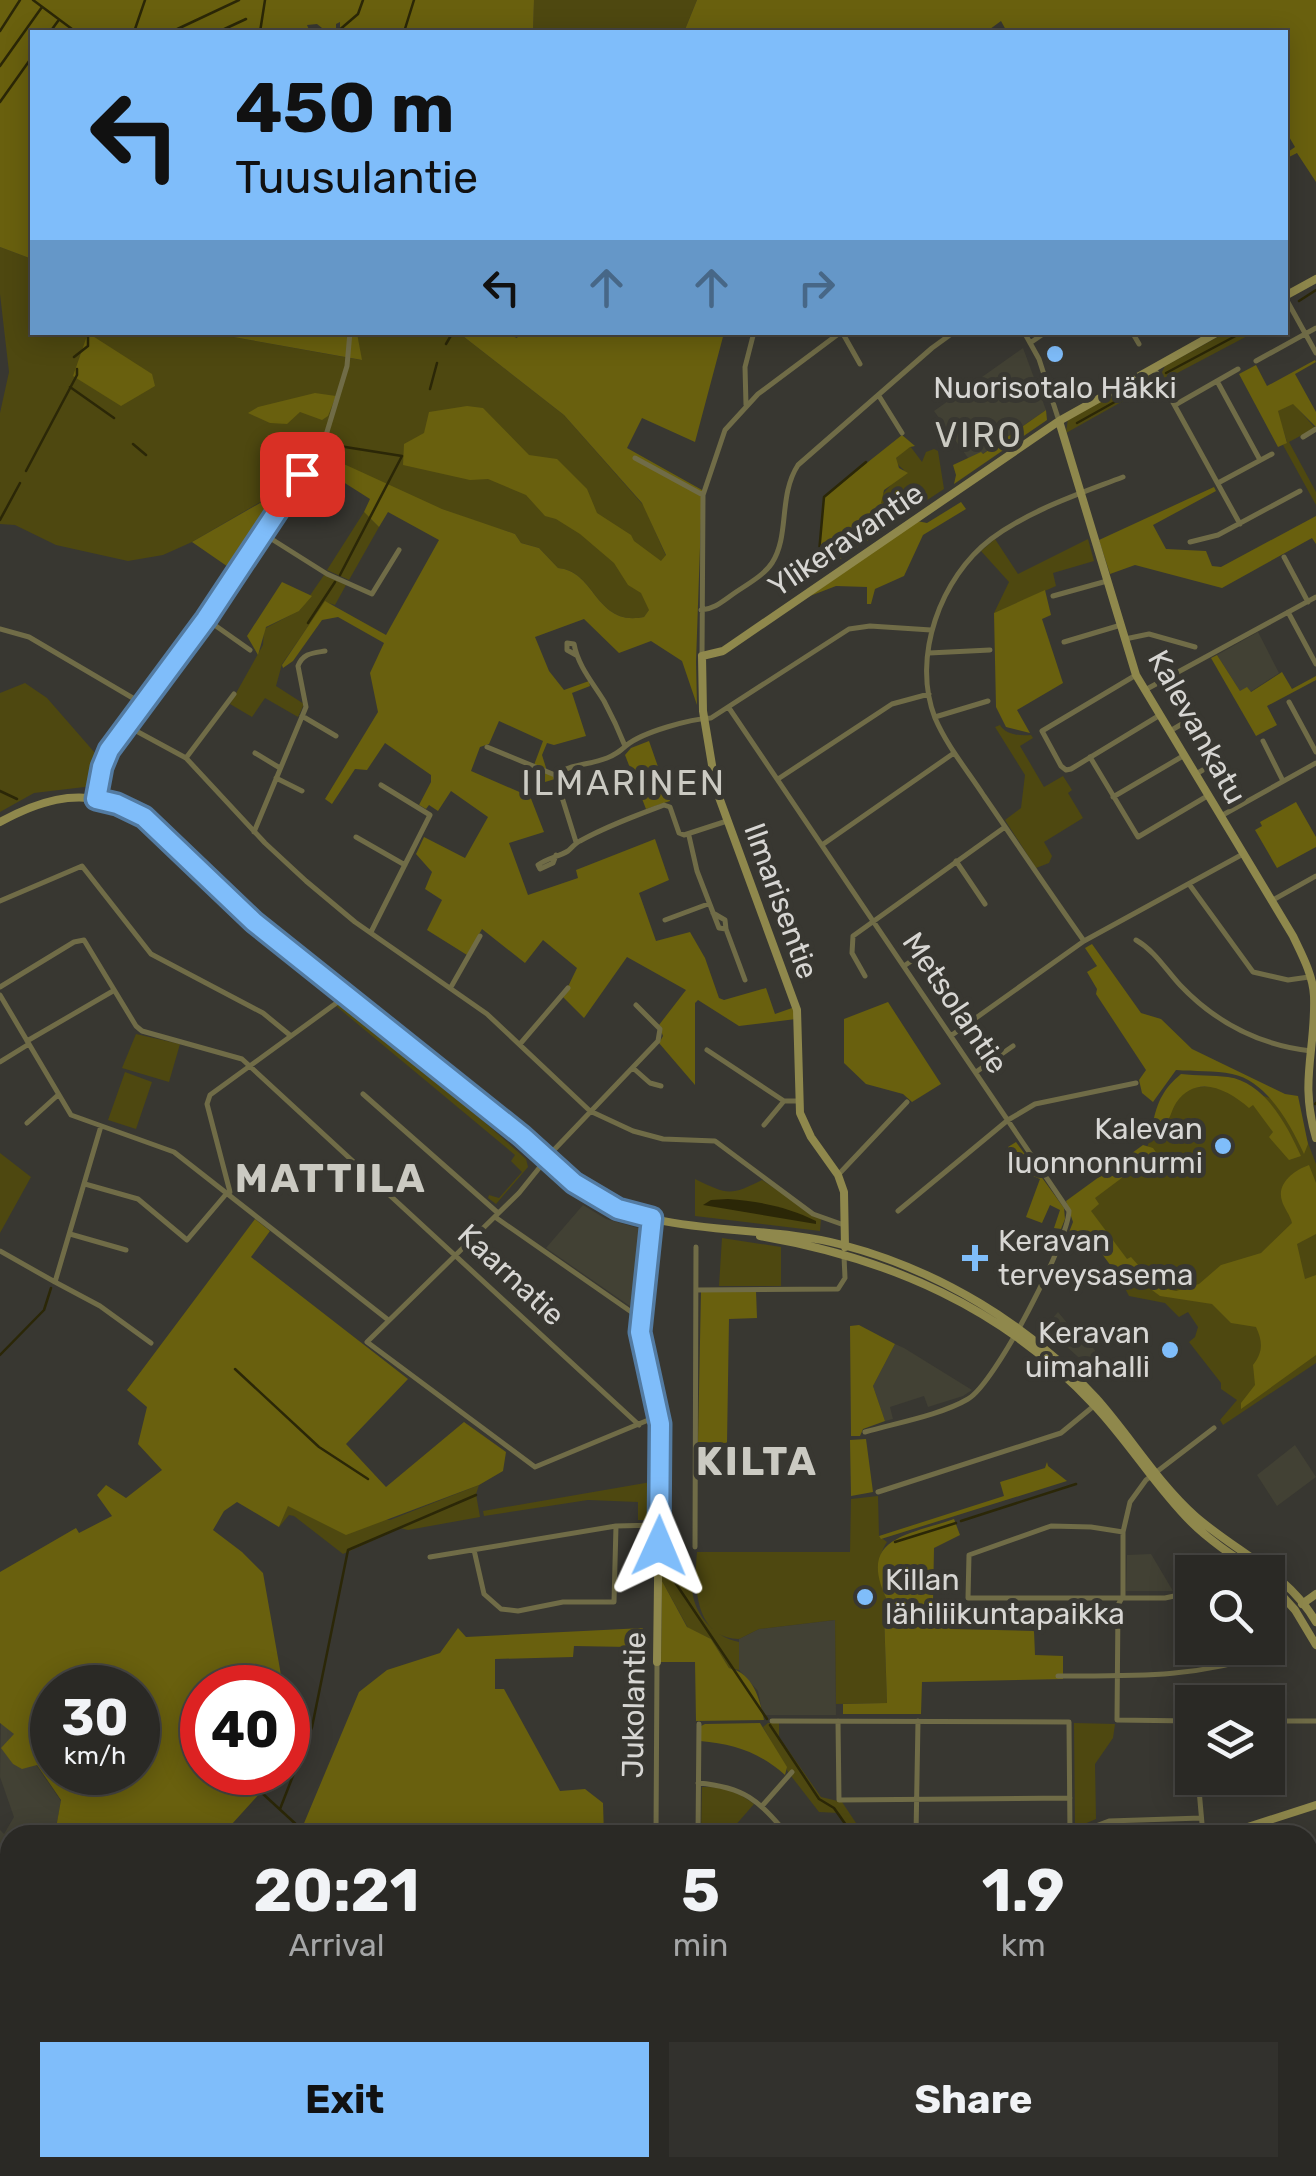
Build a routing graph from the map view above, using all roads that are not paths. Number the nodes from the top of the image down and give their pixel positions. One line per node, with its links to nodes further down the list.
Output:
1 (1316, 279): 2 (street)
2 (1288, 294)
3 (1288, 302): 5 (street)
4 (1316, 328): 5 (street)
5 (1305, 334): 17 (street); 18 (street)
6 (350, 335): 35 (street)
7 (753, 335): 24 (street)
8 (838, 335): 24 (street)
9 (844, 335): 19 (street)
10 (950, 335): 23 (street)
11 (1026, 335): 15 (street, Kalevankatu)
12 (1042, 335): 15 (street)
13 (1134, 335): 16 (street)
14 (1213, 335): 20 (street, Ylikeravantie)
15 (1030, 344): 26 (street, Kalevankatu)
16 (1139, 344)
17 (1316, 353)
18 (1256, 360)
19 (860, 364)
20 (1154, 368): 25 (street); 26 (street, Ylikeravantie)
21 (1238, 369): 22 (street)
22 (1216, 382): 25 (street); 32 (street)
23 (879, 396): 28 (street); 49 (street)
24 (746, 405): 38 (street, Ilmarisentie)
25 (1175, 405): 34 (street)
26 (1059, 421): 37 (street, Kalevankatu); 63 (street, Ylikeravantie)
27 (1316, 430): 29 (street)
28 (902, 433)
29 (1303, 436)
30 (1272, 454): 32 (street)
31 (635, 458): 38 (street)
32 (1260, 460): 34 (street)
33 (1123, 477): 37 (street)
34 (1218, 483): 40 (street)
35 (294, 486): 39 (street); 41 (street)
36 (1300, 491): 40 (street)
37 (1081, 493): 45 (street, Kalevankatu); 54 (street)
38 (703, 495): 49 (street, Ilmarisentie)
39 (324, 508)
40 (1240, 524): 42 (street)
41 (262, 533): 43 (street); 51 (street)
42 (1190, 542)
43 (399, 550)
44 (1284, 558): 48 (street)
45 (1107, 580): 46 (street); 52 (street, Kalevankatu)
46 (1053, 596)
47 (1316, 597): 48 (street)
48 (1308, 602): 50 (street)
49 (702, 610): 63 (street, Ilmarisentie)
50 (1288, 612): 64 (street); 66 (street)
51 (206, 619): 58 (street); 71 (street)
52 (1121, 625): 55 (street, Kalevankatu); 56 (street)
53 (0, 630): 71 (street)
54 (932, 630): 61 (street); 72 (street)
55 (1125, 638): 57 (street); 65 (street, Kalevankatu)
56 (1064, 642)
57 (1195, 647)
58 (250, 650)
59 (990, 650): 61 (street)
60 (325, 651): 73 (street)
61 (930, 652): 68 (street)
62 (576, 655): 83 (street)
63 (702, 656): 76 (street, Ilmarisentie)
64 (1316, 664)
65 (1136, 675): 66 (street, Kalevankatu); 89 (street)
66 (1145, 690): 74 (street, Kalevankatu)
67 (234, 694): 88 (street)
68 (929, 694): 75 (street); 96 (street)
69 (988, 701): 75 (street)
70 (1288, 702): 84 (street)
71 (143, 704): 78 (street)
72 (729, 708): 76 (street); 96 (street, Metsolantie)
73 (302, 716): 80 (street); 92 (street)
74 (1160, 716): 79 (street, Kalevankatu); 89 (street)
75 (935, 717): 86 (street)
76 (706, 719): 83 (street); 104 (street, Ilmarisentie)
77 (1187, 721): 79 (street)
78 (127, 726): 88 (street); 102 (street)
79 (1170, 731): 87 (street, Kalevankatu)
80 (336, 736)
81 (1262, 741): 97 (street)
82 (487, 746): 94 (street)
83 (625, 746): 94 (street)
84 (1316, 752)
85 (255, 753): 92 (street)
86 (954, 753): 106 (street); 111 (street)
87 (1184, 755): 93 (street, Kalevankatu); 101 (street)
88 (186, 758): 107 (street)
89 (1090, 758): 101 (street)
90 (1316, 763): 97 (street)
91 (1213, 764): 93 (street)
92 (280, 768): 95 (street)
93 (1196, 774): 100 (street, Kalevankatu)
94 (555, 775): 110 (street)
95 (276, 778): 99 (street); 107 (street)
96 (778, 779): 111 (street, Metsolantie)
97 (1283, 781): 103 (street)
98 (381, 784): 115 (street)
99 (302, 792)
100 (1209, 796): 101 (street); 103 (street, Kalevankatu)
101 (1113, 798)
102 (96, 799): 105 (street); 138 (street)
103 (1221, 816): 112 (street, Kalevankatu)
104 (727, 821): 108 (street); 156 (street, Ilmarisentie)
105 (0, 822)
106 (1005, 827): 114 (street); 127 (street)
107 (254, 832): 124 (street)
108 (689, 836): 110 (street); 120 (street)
109 (356, 837): 115 (street)
110 (576, 842): 113 (street)
111 (822, 845): 123 (street, Metsolantie)
112 (1244, 854): 117 (street); 118 (street, Kalevankatu)
113 (556, 855)
114 (956, 861): 121 (street); 123 (street)
115 (405, 865): 124 (street)
116 (1316, 876): 118 (street)
117 (1189, 884): 127 (street); 131 (street)
118 (1271, 900): 131 (street, Kalevankatu)
119 (0, 901): 141 (street)
120 (708, 904): 122 (street); 132 (street)
121 (985, 904)
122 (665, 920)
123 (872, 920): 129 (street, Metsolantie); 130 (street)
124 (371, 932): 133 (street)
125 (480, 936): 133 (street)
126 (1136, 940): 146 (street)
127 (1084, 941): 140 (street)
128 (920, 955): 129 (street)
129 (904, 966): 140 (street, Metsolantie)
130 (864, 976)
131 (1310, 977): 137 (street, Kalevankatu)
132 (745, 980)
133 (451, 987): 143 (street)
134 (568, 988): 143 (street)
135 (0, 991): 136 (street, Kaarnatie); 142 (street)
136 (113, 991): 142 (street); 148 (street, Kaarnatie)
137 (1315, 993): 146 (street, Kalevankatu)
138 (346, 996): 141 (street); 164 (street)
139 (636, 1004): 149 (street)
140 (952, 1035): 150 (street, Metsolantie)
141 (291, 1036): 148 (street)
142 (28, 1043): 147 (street); 154 (street)
143 (520, 1044): 158 (street)
144 (1014, 1046): 150 (street)
145 (707, 1050): 155 (street)
146 (1311, 1051): 163 (street, Kalevankatu)
147 (0, 1062)
148 (250, 1065): 167 (street); 177 (street, Kaarnatie)
149 (633, 1068): 152 (street); 158 (street)
150 (976, 1072): 159 (street, Metsolantie)
151 (1136, 1083): 159 (street)
152 (662, 1086)
153 (362, 1094): 169 (street)
154 (58, 1095): 160 (street); 162 (street)
155 (784, 1100): 156 (street); 161 (street)
156 (799, 1101): 165 (street)
157 (907, 1102): 165 (street)
158 (590, 1110): 164 (street); 171 (street)
159 (1008, 1120): 168 (street); 182 (street, Metsolantie)
160 (27, 1123)
161 (764, 1125)
162 (102, 1126): 166 (street); 167 (street)
163 (1316, 1138)
164 (545, 1161): 169 (street); 170 (street)
165 (838, 1175): 171 (street)
166 (84, 1184): 167 (street); 172 (street)
167 (229, 1194): 181 (street)
168 (898, 1211)
169 (496, 1215): 177 (street); 180 (street)
170 (652, 1221): 174 (street); 180 (street, Jukolantie)
171 (846, 1226): 174 (street)
172 (70, 1234): 175 (street); 178 (street)
173 (696, 1247): 179 (street)
174 (845, 1249): 179 (street); 182 (street)
175 (126, 1250)
176 (0, 1251): 178 (street)
177 (456, 1254): 181 (street); 186 (street, Kaarnatie)
178 (55, 1282): 183 (street)
179 (696, 1290): 194 (street)
180 (640, 1318): 185 (street, Jukolantie)
181 (387, 1319): 186 (street)
182 (1018, 1332): 184 (street); 188 (street); 189 (street)
183 (150, 1343)
184 (1094, 1406): 189 (street); 190 (street)
185 (658, 1416): 186 (street); 191 (street, Jukolantie)
186 (639, 1425)
187 (1214, 1428): 189 (street)
188 (865, 1432)
189 (1154, 1474): 193 (street); 196 (street)
190 (878, 1492)
191 (659, 1525): 192 (street); 209 (street, Jukolantie)
192 (616, 1526): 195 (street); 195 (street)
193 (1123, 1532): 202 (street); 202 (street)
194 (696, 1548)
195 (474, 1550): 199 (street)
196 (1236, 1552): 197 (street); 198 (street); 204 (street)
197 (1234, 1555)
198 (1239, 1555)
199 (430, 1557)
200 (1316, 1594): 204 (street)
201 (1175, 1596): 202 (street)
202 (1122, 1598): 212 (street)
203 (1285, 1599): 205 (street)
204 (1304, 1603): 205 (street); 206 (street)
205 (1295, 1610): 207 (street)
206 (1314, 1615): 207 (street)
207 (1302, 1621): 208 (street)
208 (1316, 1645)
209 (657, 1662): 228 (street, Jukolantie)
210 (1225, 1665): 212 (street)
211 (1058, 1676): 212 (street)
212 (1117, 1676): 216 (street)
213 (772, 1721): 214 (street)
214 (838, 1721): 215 (street); 224 (street)
215 (918, 1721): 223 (street); 224 (street)
216 (1175, 1721)
217 (1285, 1721): 218 (street)
218 (1316, 1721)
219 (698, 1724): 221 (street)
220 (792, 1772): 226 (street)
221 (698, 1783): 226 (street); 229 (street)
222 (1199, 1795): 227 (street)
223 (1070, 1798): 224 (street); 232 (street)
224 (917, 1800): 231 (street)
225 (1316, 1805): 235 (street)
226 (762, 1806): 230 (street)
227 (1201, 1818): 233 (street); 234 (street)
228 (656, 1825)
229 (698, 1825)
230 (779, 1825)
231 (916, 1825)
232 (1071, 1825)
233 (1097, 1825)
234 (1202, 1825)
235 (1254, 1825)

